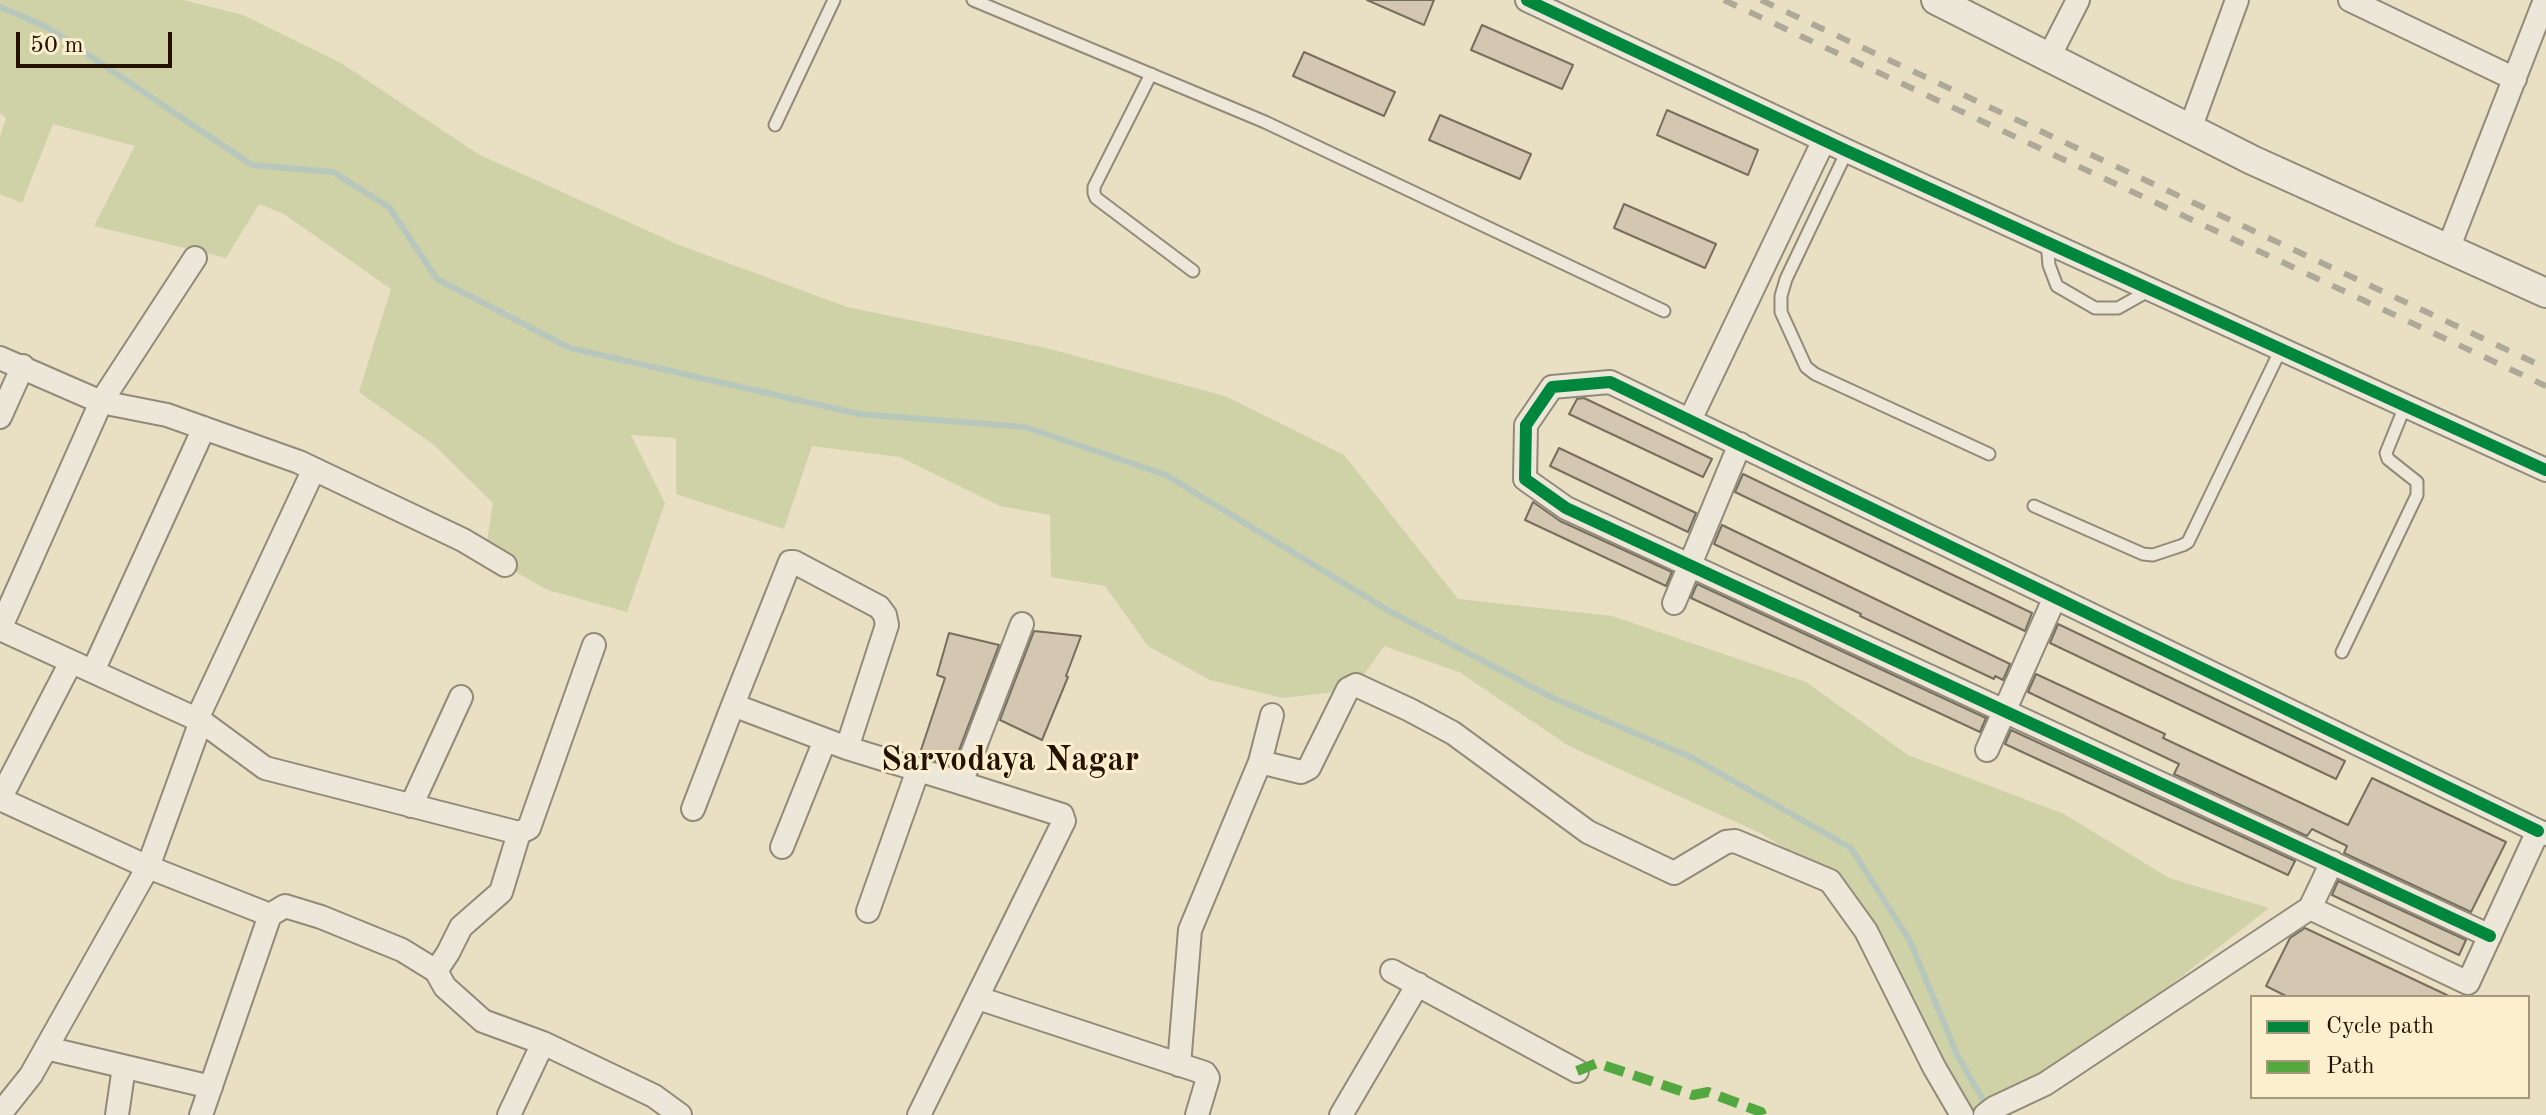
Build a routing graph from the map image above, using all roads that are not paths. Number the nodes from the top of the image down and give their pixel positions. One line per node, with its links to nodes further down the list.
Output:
1 (834, 0): 12 (lane)
2 (973, 0): 10 (lane)
3 (1527, 0): 14 (street)
4 (1936, 0): 9 (street)
5 (2078, 0): 9 (street)
6 (2237, 0): 13 (street)
7 (2350, 0): 11 (street)
8 (2545, 0): 11 (street)
9 (2049, 57): 13 (street)
10 (1151, 74): 19 (lane); 22 (lane)
11 (2515, 79): 17 (street)
12 (775, 125)
13 (2190, 129): 17 (street)
14 (1824, 140): 15 (street); 29 (street)
15 (1847, 151): 16 (street); 32 (lane)
16 (2047, 242): 20 (street); 20 (lane)
17 (2448, 249): 21 (street)
18 (195, 258): 26 (street)
19 (1193, 271)
20 (2151, 289): 23 (street)
21 (2546, 293)
22 (1664, 311)
23 (2281, 349): 27 (street); 35 (lane)
24 (0, 358): 25 (street)
25 (23, 366): 26 (street); 28 (street)
26 (101, 402): 30 (street); 41 (street)
27 (2405, 406): 34 (street); 43 (lane)
28 (0, 417)
29 (1690, 420): 31 (street); 37 (street)
30 (204, 428): 33 (street); 45 (street)
31 (1740, 444): 37 (street); 38 (street)
32 (1989, 454)
33 (314, 469): 36 (street); 50 (street)
34 (2546, 470)
35 (2034, 506)
36 (505, 565)
37 (1690, 565): 39 (street); 48 (street)
38 (2055, 597): 48 (street); 60 (street)
39 (1674, 603)
40 (1022, 624): 56 (street)
41 (0, 629): 44 (street)
42 (594, 645): 61 (street)
43 (2342, 652)
44 (71, 662): 45 (street); 57 (street)
45 (93, 671): 50 (street)
46 (461, 697): 58 (street)
47 (733, 705): 51 (street); 52 (street); 59 (street)
48 (2004, 711): 53 (street); 63 (street)
49 (1272, 715): 54 (street)
50 (199, 720): 58 (street); 64 (street)
51 (825, 740): 52 (street); 62 (street)
52 (847, 748): 55 (street)
53 (1987, 750)
54 (1260, 762): 75 (street); 88 (street)
55 (918, 770): 56 (street); 66 (street)
56 (961, 783): 72 (street)
57 (0, 799): 64 (street)
58 (411, 806): 61 (street)
59 (693, 809)
60 (2542, 832): 68 (street)
61 (519, 833): 69 (street)
62 (782, 847)
63 (2332, 862): 65 (street); 68 (street)
64 (148, 867): 67 (street); 74 (street)
65 (2310, 908): 68 (street); 79 (street)
66 (868, 911)
67 (270, 915): 69 (street); 78 (street)
68 (2490, 936)
69 (436, 971): 73 (street)
70 (1392, 971): 71 (street)
71 (1418, 984): 77 (street); 80 (street)
72 (978, 998): 75 (street); 86 (street)
73 (543, 1043): 84 (street); 85 (street)
74 (46, 1048): 76 (street); 81 (street)
75 (1179, 1065): 87 (street)
76 (124, 1067): 78 (street); 82 (street)
77 (1577, 1071)
78 (211, 1087): 83 (street)
79 (1990, 1111)
80 (1347, 1113)
81 (0, 1114)
82 (117, 1115)
83 (201, 1115)
84 (509, 1115)
85 (680, 1115)
86 (919, 1115)
87 (1197, 1115)
88 (1962, 1115)

